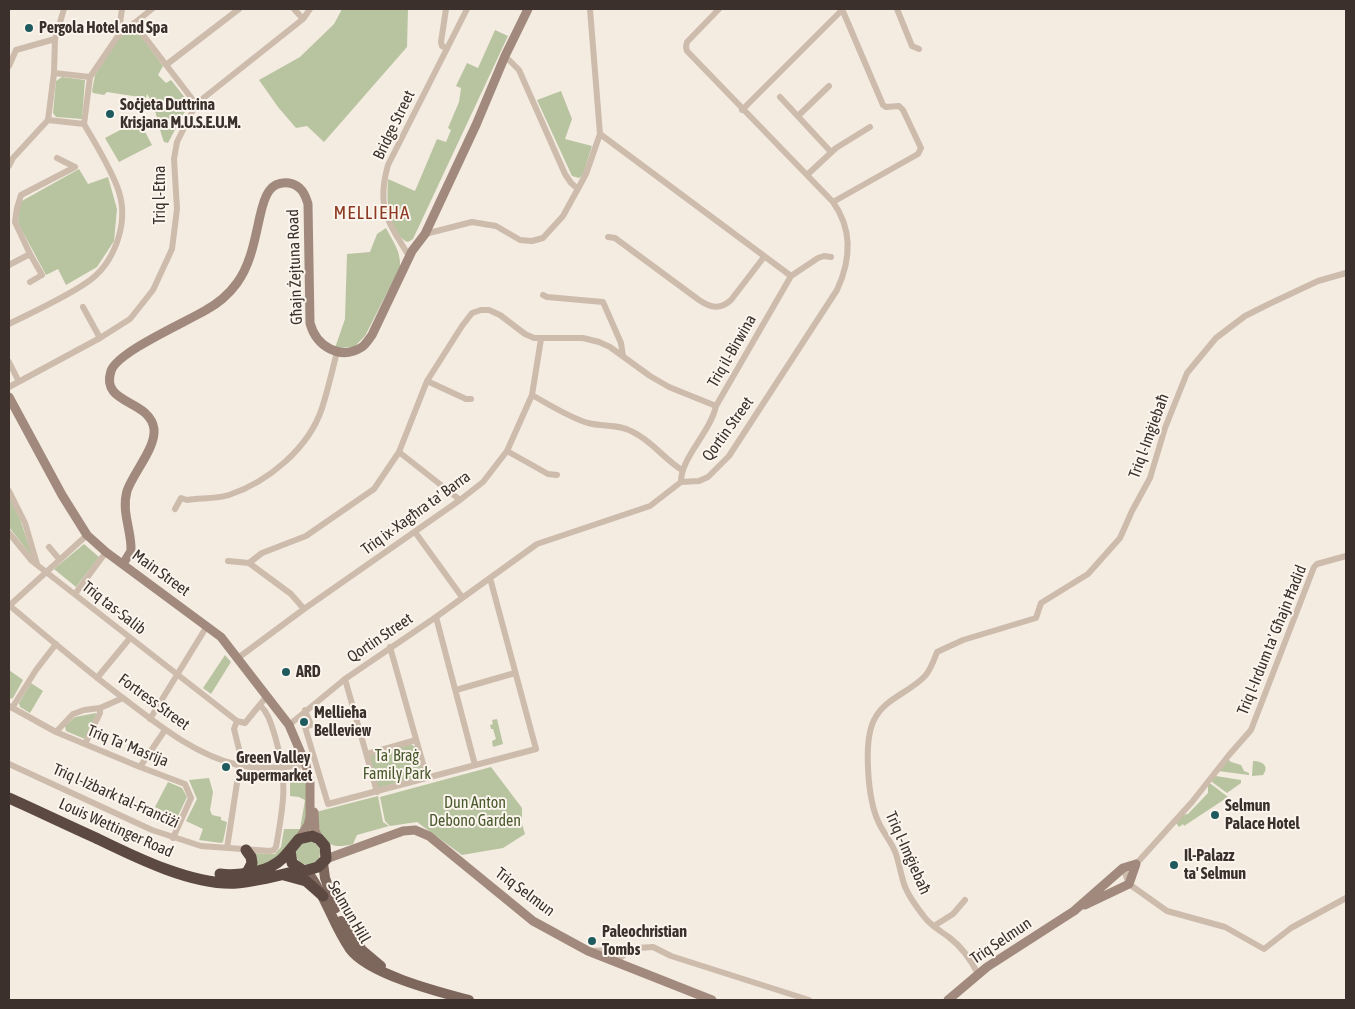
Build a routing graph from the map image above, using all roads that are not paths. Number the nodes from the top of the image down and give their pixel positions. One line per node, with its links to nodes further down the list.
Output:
1 (64, 9): 17 (street)
2 (122, 9): 16 (street)
3 (152, 9): 15 (street)
4 (239, 9): 21 (street)
5 (294, 9): 14 (street)
6 (310, 9): 14 (street, Triq l-Etna)
7 (446, 9): 18 (street)
8 (467, 9): 18 (street, Bridge Street)
9 (526, 9): 20 (street)
10 (590, 9): 33 (street)
11 (719, 9): 28 (street, Qortin Street)
12 (843, 9): 28 (street); 39 (street)
13 (897, 9): 19 (street)
14 (303, 19): 27 (street, Triq l-Etna)
15 (134, 23): 16 (street); 21 (street)
16 (118, 36): 24 (street)
17 (55, 38): 22 (street); 23 (street)
18 (446, 48): 43 (street, Bridge Street)
19 (919, 49)
20 (504, 56): 38 (street); 40 (street)
21 (166, 65): 27 (street)
22 (9, 66)
23 (54, 73): 24 (street); 30 (street)
24 (90, 77): 31 (street)
25 (829, 86): 29 (street)
26 (780, 97): 29 (street)
27 (196, 104): 53 (street, Triq l-Etna)
28 (742, 110): 37 (street, Qortin Street)
29 (798, 116): 34 (street)
30 (48, 120): 31 (street); 36 (street)
31 (84, 124): 52 (street)
32 (870, 127): 34 (street)
33 (600, 134): 38 (street); 44 (street)
34 (831, 152): 37 (street)
35 (58, 158): 42 (street)
36 (9, 166)
37 (807, 175): 39 (street, Qortin Street)
38 (578, 189): 40 (street)
39 (834, 202): 70 (street, Qortin Street)
40 (425, 234): 43 (street)
41 (608, 237): 44 (street)
42 (30, 254): 46 (street); 49 (street)
43 (409, 256): 55 (street)
44 (764, 257): 48 (street)
45 (832, 257): 48 (street, Triq il-Birwina)
46 (9, 265)
47 (1346, 273): 144 (street, Triq l-Imġiebaħ)
48 (791, 276): 64 (street, Triq il-Birwina)
49 (30, 282)
50 (543, 296): 56 (street)
51 (83, 308): 53 (street)
52 (9, 324)
53 (100, 338): 58 (street, Triq l-Etna)
54 (541, 339): 56 (street); 59 (street); 61 (street, Triq ix-Xagħra ta' Barra)
55 (337, 352): 73 (street); 83 (street, Għajn Żejtuna Road)
56 (623, 356): 64 (street)
57 (9, 362): 58 (street)
58 (18, 380): 60 (street, Triq l-Etna)
59 (427, 381): 63 (street); 66 (street)
60 (9, 386)
61 (532, 395): 65 (street, Triq ix-Xagħra ta' Barra); 67 (street)
62 (9, 397): 76 (street, Main Street)
63 (471, 399)
64 (716, 406): 68 (street, Triq il-Birwina)
65 (507, 451): 69 (street); 72 (street, Triq ix-Xagħra ta' Barra)
66 (399, 452): 72 (street); 82 (street)
67 (668, 461): 68 (street); 70 (street)
68 (682, 470): 70 (street, Triq il-Birwina)
69 (557, 475)
70 (681, 482): 86 (street, Qortin Street)
71 (9, 491): 84 (street)
72 (460, 500): 74 (street, Triq ix-Xagħra ta' Barra)
73 (175, 509)
74 (415, 532): 88 (street); 90 (street, Triq ix-Xagħra ta' Barra)
75 (9, 533): 84 (street, Triq tas-Salib)
76 (87, 535): 78 (street, Main Street); 80 (street)
77 (49, 547): 80 (street)
78 (106, 552): 83 (street, Main Street); 87 (street)
79 (1346, 556): 134 (street, Triq l-Irdum ta' Għajn Ħadid)
80 (60, 560): 85 (street)
81 (228, 561): 82 (street)
82 (249, 563): 90 (street)
83 (123, 564): 92 (street, Main Street)
84 (38, 565): 85 (street, Triq tas-Salib)
85 (46, 571): 87 (street, Triq tas-Salib); 89 (street)
86 (490, 578): 88 (street, Qortin Street); 97 (street)
87 (75, 594): 93 (street, Triq tas-Salib)
88 (462, 598): 91 (street, Qortin Street)
89 (9, 606): 94 (street, Fortress Street)
90 (304, 609): 96 (street, Triq ix-Xagħra ta' Barra)
91 (436, 617): 95 (street, Qortin Street); 101 (street)
92 (207, 626): 96 (street, Main Street); 98 (street)
93 (130, 638): 98 (street, Triq tas-Salib); 99 (street)
94 (56, 644): 99 (street, Fortress Street); 105 (street)
95 (390, 647): 100 (street, Qortin Street); 113 (street)
96 (238, 658): 102 (street, Main Street)
97 (515, 673): 101 (street); 118 (street)
98 (176, 674): 108 (street); 109 (street, Triq tas-Salib)
99 (97, 678): 103 (street, Fortress Street)
100 (344, 679): 107 (street, Qortin Street); 115 (street)
101 (456, 690): 118 (street)
102 (267, 696): 104 (street); 110 (street, Main Street)
103 (123, 698): 106 (street); 108 (street, Fortress Street)
104 (260, 705): 109 (street); 121 (street)
105 (10, 707): 112 (street, Triq Ta' Masrija)
106 (100, 708): 112 (street); 114 (street)
107 (305, 710): 110 (street, Qortin Street); 124 (street)
108 (150, 718): 111 (street, Fortress Street)
109 (236, 721): 119 (street)
110 (289, 725): 117 (street, Main Street)
111 (165, 730): 119 (street, Fortress Street); 120 (street)
112 (56, 732): 114 (street, Triq Ta' Masrija)
113 (416, 740): 115 (street); 122 (street)
114 (85, 744): 120 (street, Triq Ta' Masrija)
115 (367, 754): 124 (street)
116 (9, 764): 126 (street, Triq l-Iżbark tal-Franċiżi)
117 (306, 765): 121 (street, Fortress Street); 127 (street, Main Street); 128 (street, Main Street)
118 (475, 765): 122 (street)
119 (240, 766): 121 (street, Fortress Street); 129 (street)
120 (140, 767): 126 (street, Triq Ta' Masrija)
121 (283, 768): 131 (street, Triq l-Iżbark tal-Franċiżi)
122 (427, 778): 124 (street)
123 (9, 790): 137 (highway, Louis Wettinger Road)
124 (377, 792)
125 (9, 798): 138 (highway, Louis Wettinger Road)
126 (173, 838): 129 (street, Triq l-Iżbark tal-Franċiżi)
127 (299, 839): 128 (highway); 132 (highway)
128 (322, 842): 130 (street, Triq Selmun); 133 (highway)
129 (227, 848): 131 (street, Triq l-Iżbark tal-Franċiżi)
130 (355, 848): 133 (street, Triq Selmun); 146 (street, Triq Selmun)
131 (246, 850): 137 (highway)
132 (290, 850): 136 (highway); 137 (highway, Louis Wettinger Road)
133 (324, 861): 136 (highway); 149 (main road, Selmun Hill)
134 (1136, 864): 135 (street, Triq Selmun); 139 (street)
135 (1123, 868): 139 (street); 143 (street, Triq Selmun)
136 (304, 871): 138 (highway, Louis Wettinger Road); 140 (main road, Selmun Hill)
137 (245, 873)
138 (283, 874): 140 (highway)
139 (1129, 884): 141 (street); 143 (street, Triq Selmun)
140 (323, 896): 149 (main road, Selmun Hill)
141 (1346, 898)
142 (964, 900): 144 (street)
143 (1074, 911): 148 (street, Triq Selmun)
144 (934, 926): 148 (street, Triq l-Imġiebaħ)
145 (634, 947): 146 (street); 147 (street); 152 (street)
146 (588, 951): 147 (street, Triq Selmun)
147 (615, 962): 151 (street, Triq Selmun)
148 (978, 974): 153 (street, Triq Selmun)
149 (395, 976): 150 (main road, Selmun Hill)
150 (469, 1000)
151 (712, 1000)
152 (809, 1000)
153 (948, 1000)

